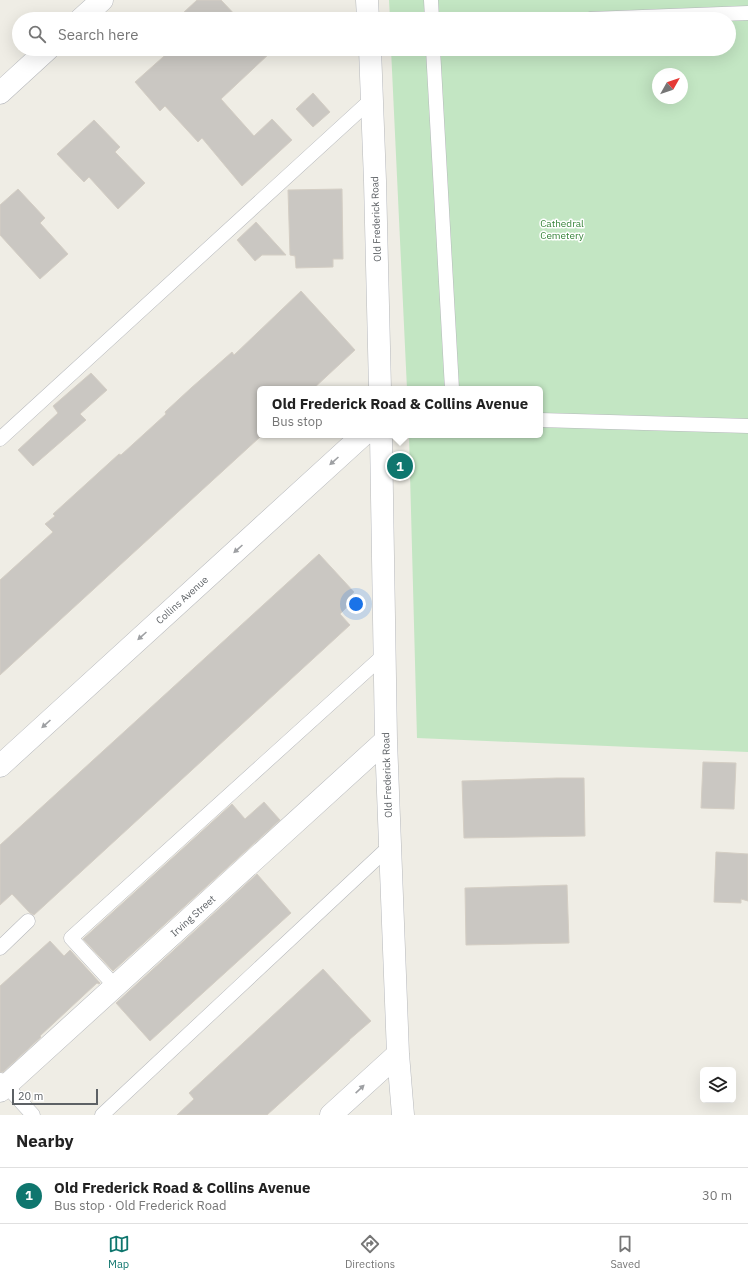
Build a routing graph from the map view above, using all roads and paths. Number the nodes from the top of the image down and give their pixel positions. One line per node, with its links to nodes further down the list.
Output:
1 (102, 0): 4 (street)
2 (368, 0): 5 (street)
3 (430, 0): 6 (lane)
4 (89, 12)
5 (368, 12)
6 (431, 12)
7 (736, 13): 8 (lane)
8 (748, 13)
9 (40, 56): 12 (street)
10 (370, 56): 13 (street, Old Frederick Road)
11 (434, 56): 15 (lane)
12 (0, 93)
13 (372, 99): 14 (street, Old Frederick Road); 20 (lane)
14 (380, 386)
15 (452, 386)
16 (543, 420): 17 (lane)
17 (748, 426)
18 (360, 438): 23 (street, Collins Avenue, one-way to 23)
19 (381, 438): 21 (street, Old Frederick Road)
20 (0, 439)
21 (384, 655): 22 (street, Old Frederick Road); 27 (lane)
22 (386, 740): 24 (street, Old Frederick Road); 27 (street, Irving Street)
23 (0, 766)
24 (390, 846): 28 (street, Old Frederick Road); 31 (lane)
25 (28, 921): 26 (lane)
26 (0, 948)
27 (115, 986): 29 (street, Irving Street)
28 (398, 1054): 32 (street, one-way to 28); 33 (street, Old Frederick Road)
29 (2, 1085): 30 (lane)
30 (33, 1115)
31 (102, 1115)
32 (331, 1115)
33 (403, 1115)

